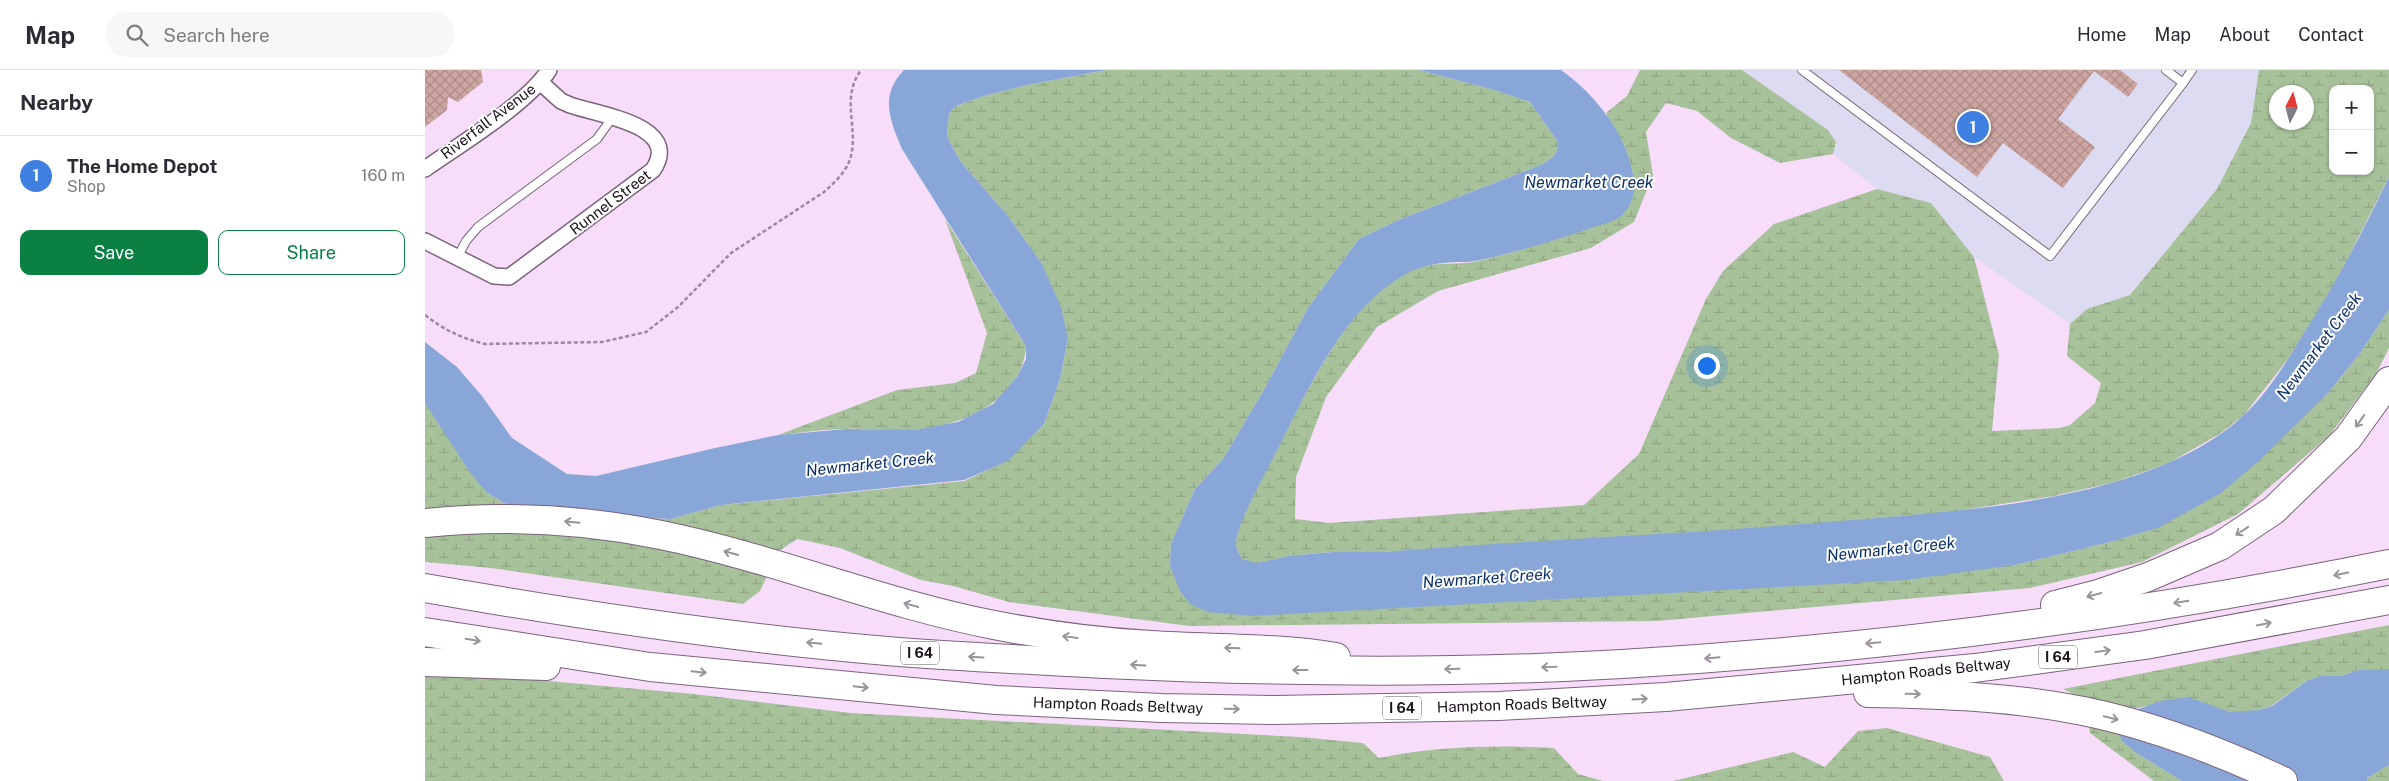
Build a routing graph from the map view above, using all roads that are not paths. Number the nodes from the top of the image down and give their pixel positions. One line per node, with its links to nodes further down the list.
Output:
1 (1802, 70): 5 (lane)
2 (2166, 70): 5 (lane)
3 (2192, 70): 5 (lane)
4 (544, 76): 6 (street, Runnel Street); 7 (street, Riverfall Avenue)
5 (2183, 83)
6 (612, 118): 9 (lane); 9 (street, Runnel Street)
7 (425, 170)
8 (425, 241): 9 (street, Runnel Street)
9 (457, 258)
10 (2389, 381): 16 (highway, one-way to 16)
11 (425, 524): 19 (highway, one-way to 11)
12 (2389, 564): 16 (highway, I 64, one-way to 16)
13 (425, 588): 19 (highway, I 64, one-way to 13)
14 (2389, 600): 20 (highway, Hampton Roads Beltway / I 64, one-way to 14)
15 (425, 632): 18 (highway, I 64, one-way to 18)
16 (1922, 638): 19 (highway, I 64, one-way to 19)
17 (425, 662): 18 (highway)
18 (650, 667): 20 (highway, Hampton Roads Beltway / I 64, one-way to 20)
19 (1419, 670)
20 (1724, 691): 21 (highway, one-way to 21)
21 (2283, 781)

